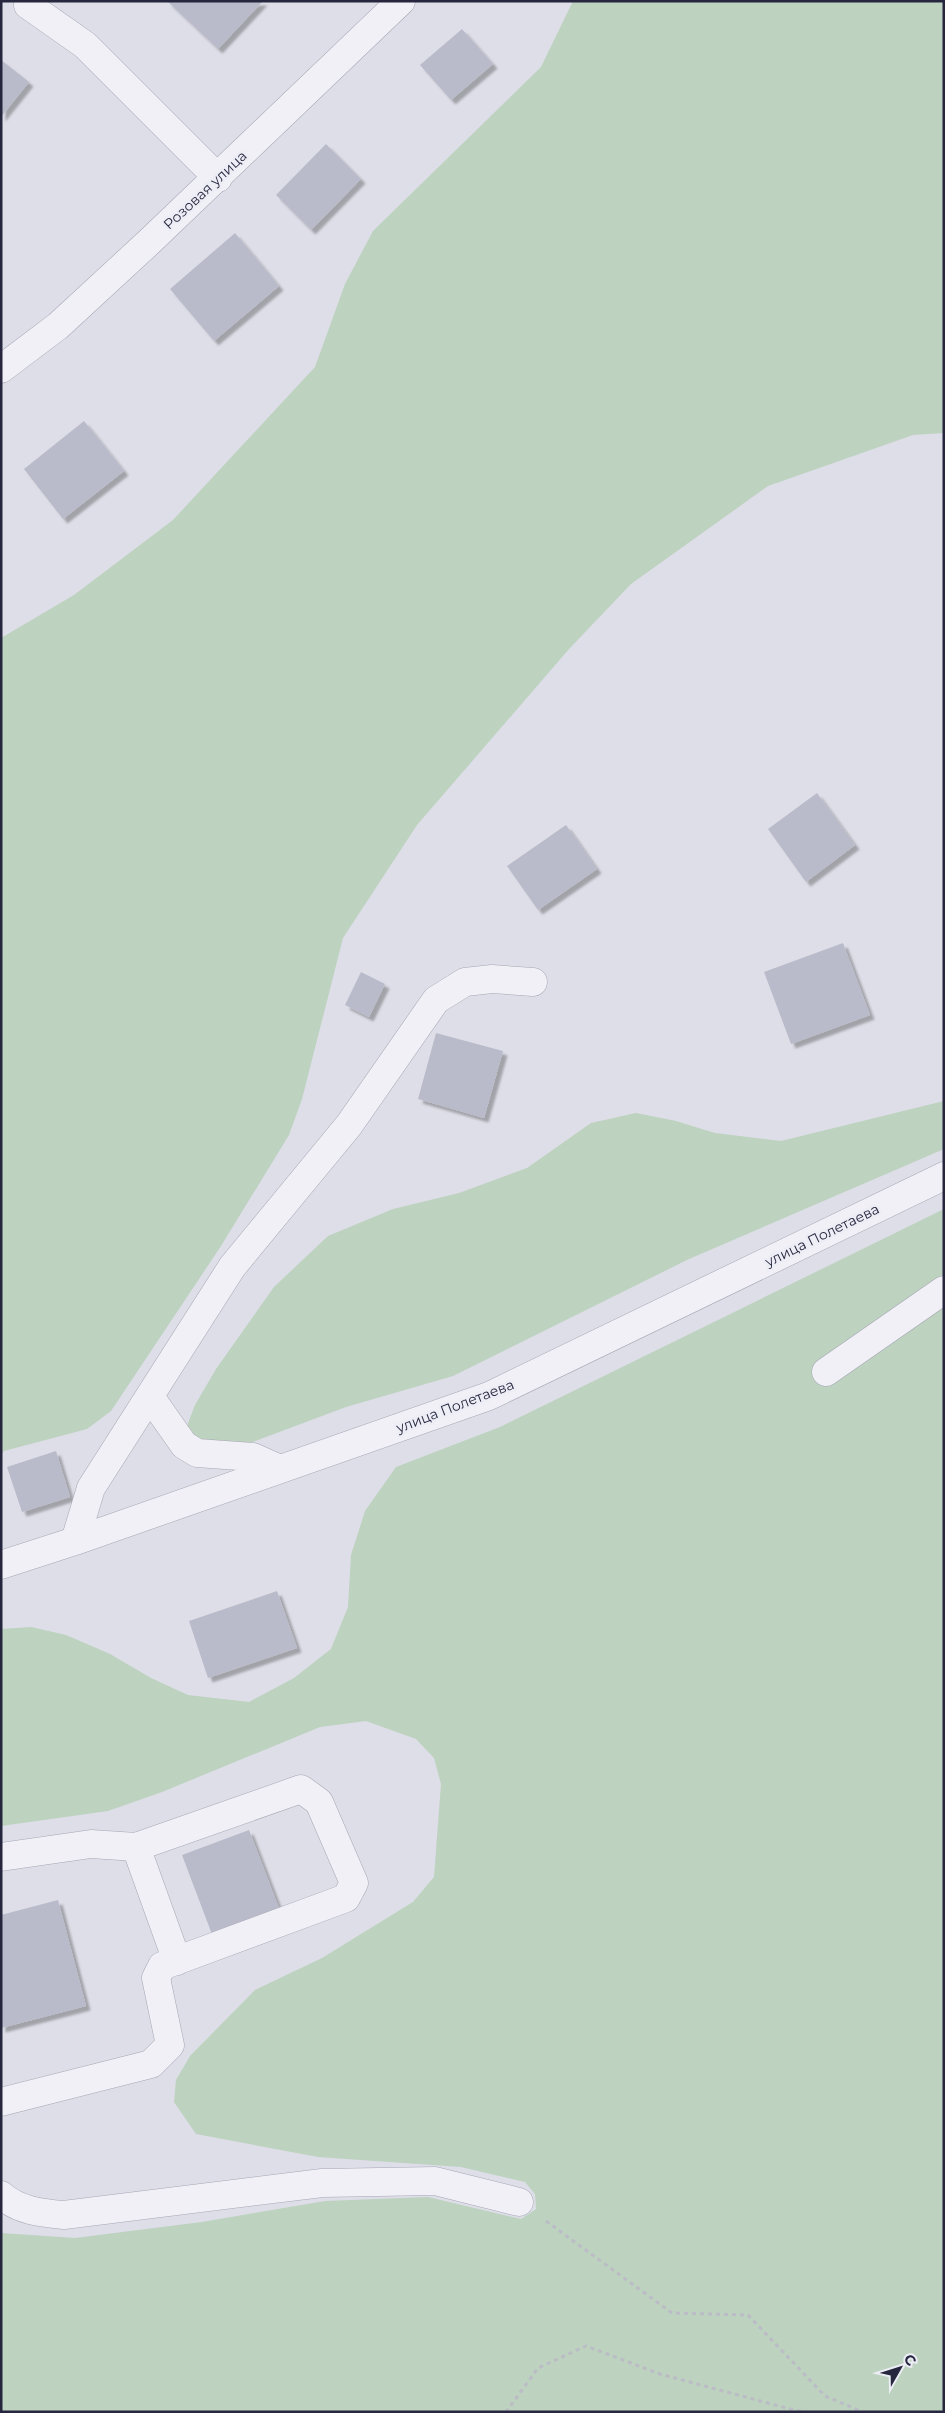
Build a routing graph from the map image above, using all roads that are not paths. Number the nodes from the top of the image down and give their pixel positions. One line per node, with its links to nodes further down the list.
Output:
1 (401, 1): 3 (street, Розовая улица)
2 (28, 5): 3 (street)
3 (218, 178): 4 (street, Розовая улица)
4 (1, 369)
5 (533, 982): 9 (street)
6 (944, 1176): 10 (street, улица Полетаева)
7 (944, 1290): 8 (street)
8 (826, 1372)
9 (151, 1398): 10 (street); 11 (street)
10 (280, 1469): 11 (street, улица Полетаева)
11 (75, 1541): 12 (street, улица Полетаева)
12 (1, 1564)
13 (136, 1847): 14 (street); 15 (street); 15 (street)
14 (1, 1857)
15 (177, 1961): 16 (street)
16 (1, 2102)
17 (1, 2195): 18 (street)
18 (519, 2202)

